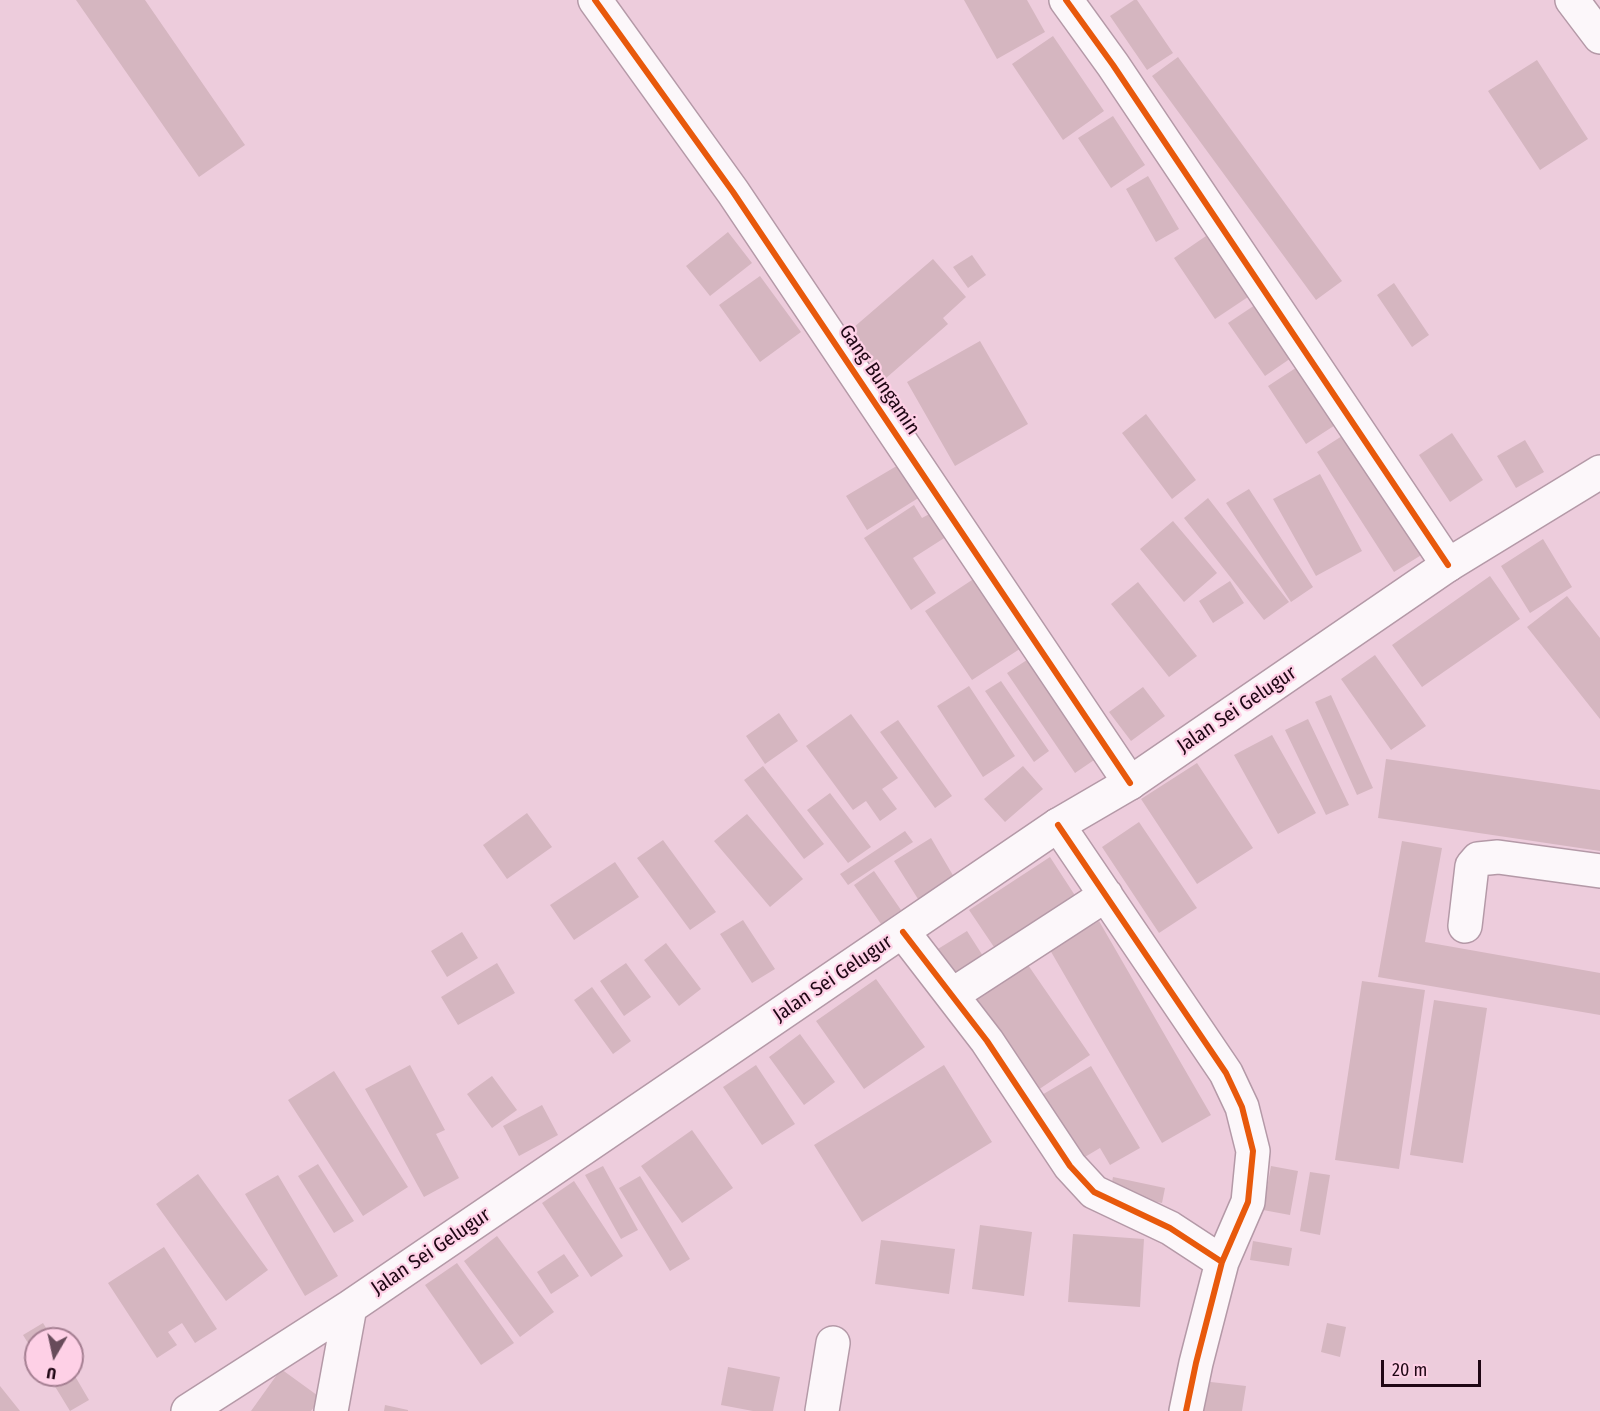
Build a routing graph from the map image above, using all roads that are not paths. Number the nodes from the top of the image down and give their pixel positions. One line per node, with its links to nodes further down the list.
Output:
1 (595, 0): 7 (street, Gang Bungamin)
2 (1066, 0): 6 (street)
3 (1572, 0): 4 (street)
4 (1600, 37)
5 (1600, 472): 6 (street, Jalan Sei Gelugur)
6 (1448, 565): 7 (street, Jalan Sei Gelugur)
7 (1130, 783): 8 (street, Jalan Sei Gelugur)
8 (1058, 825): 10 (street); 12 (street, Jalan Sei Gelugur)
9 (1600, 871): 11 (street)
10 (1106, 895): 13 (street); 14 (street)
11 (1466, 926)
12 (903, 932): 13 (street); 15 (street, Jalan Sei Gelugur)
13 (952, 994): 14 (street)
14 (1222, 1262): 20 (street)
15 (350, 1307): 17 (street, Jalan Sei Gelugur); 18 (street)
16 (833, 1343): 19 (street)
17 (188, 1411)
18 (331, 1411)
19 (822, 1411)
20 (1186, 1411)

